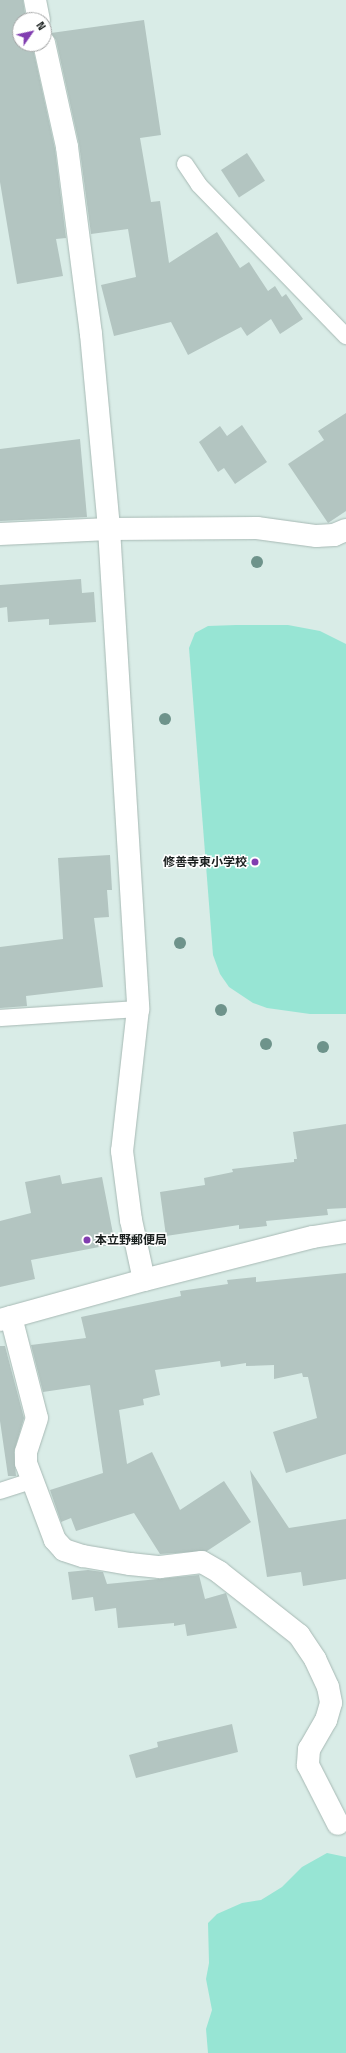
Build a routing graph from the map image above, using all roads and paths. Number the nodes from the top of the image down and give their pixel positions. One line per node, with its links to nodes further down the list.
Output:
1 (35, 0): 2 (street)
2 (37, 12)
3 (46, 52): 6 (street)
4 (185, 164): 5 (lane)
5 (346, 336)
6 (109, 529): 7 (street); 8 (street); 9 (street)
7 (346, 530)
8 (0, 534)
9 (138, 1009): 10 (lane); 12 (street)
10 (0, 1018)
11 (346, 1232): 12 (street)
12 (144, 1280): 13 (street)
13 (6, 1319): 14 (street)
14 (31, 1481): 15 (lane); 16 (street)
15 (0, 1491)
16 (338, 1824)

